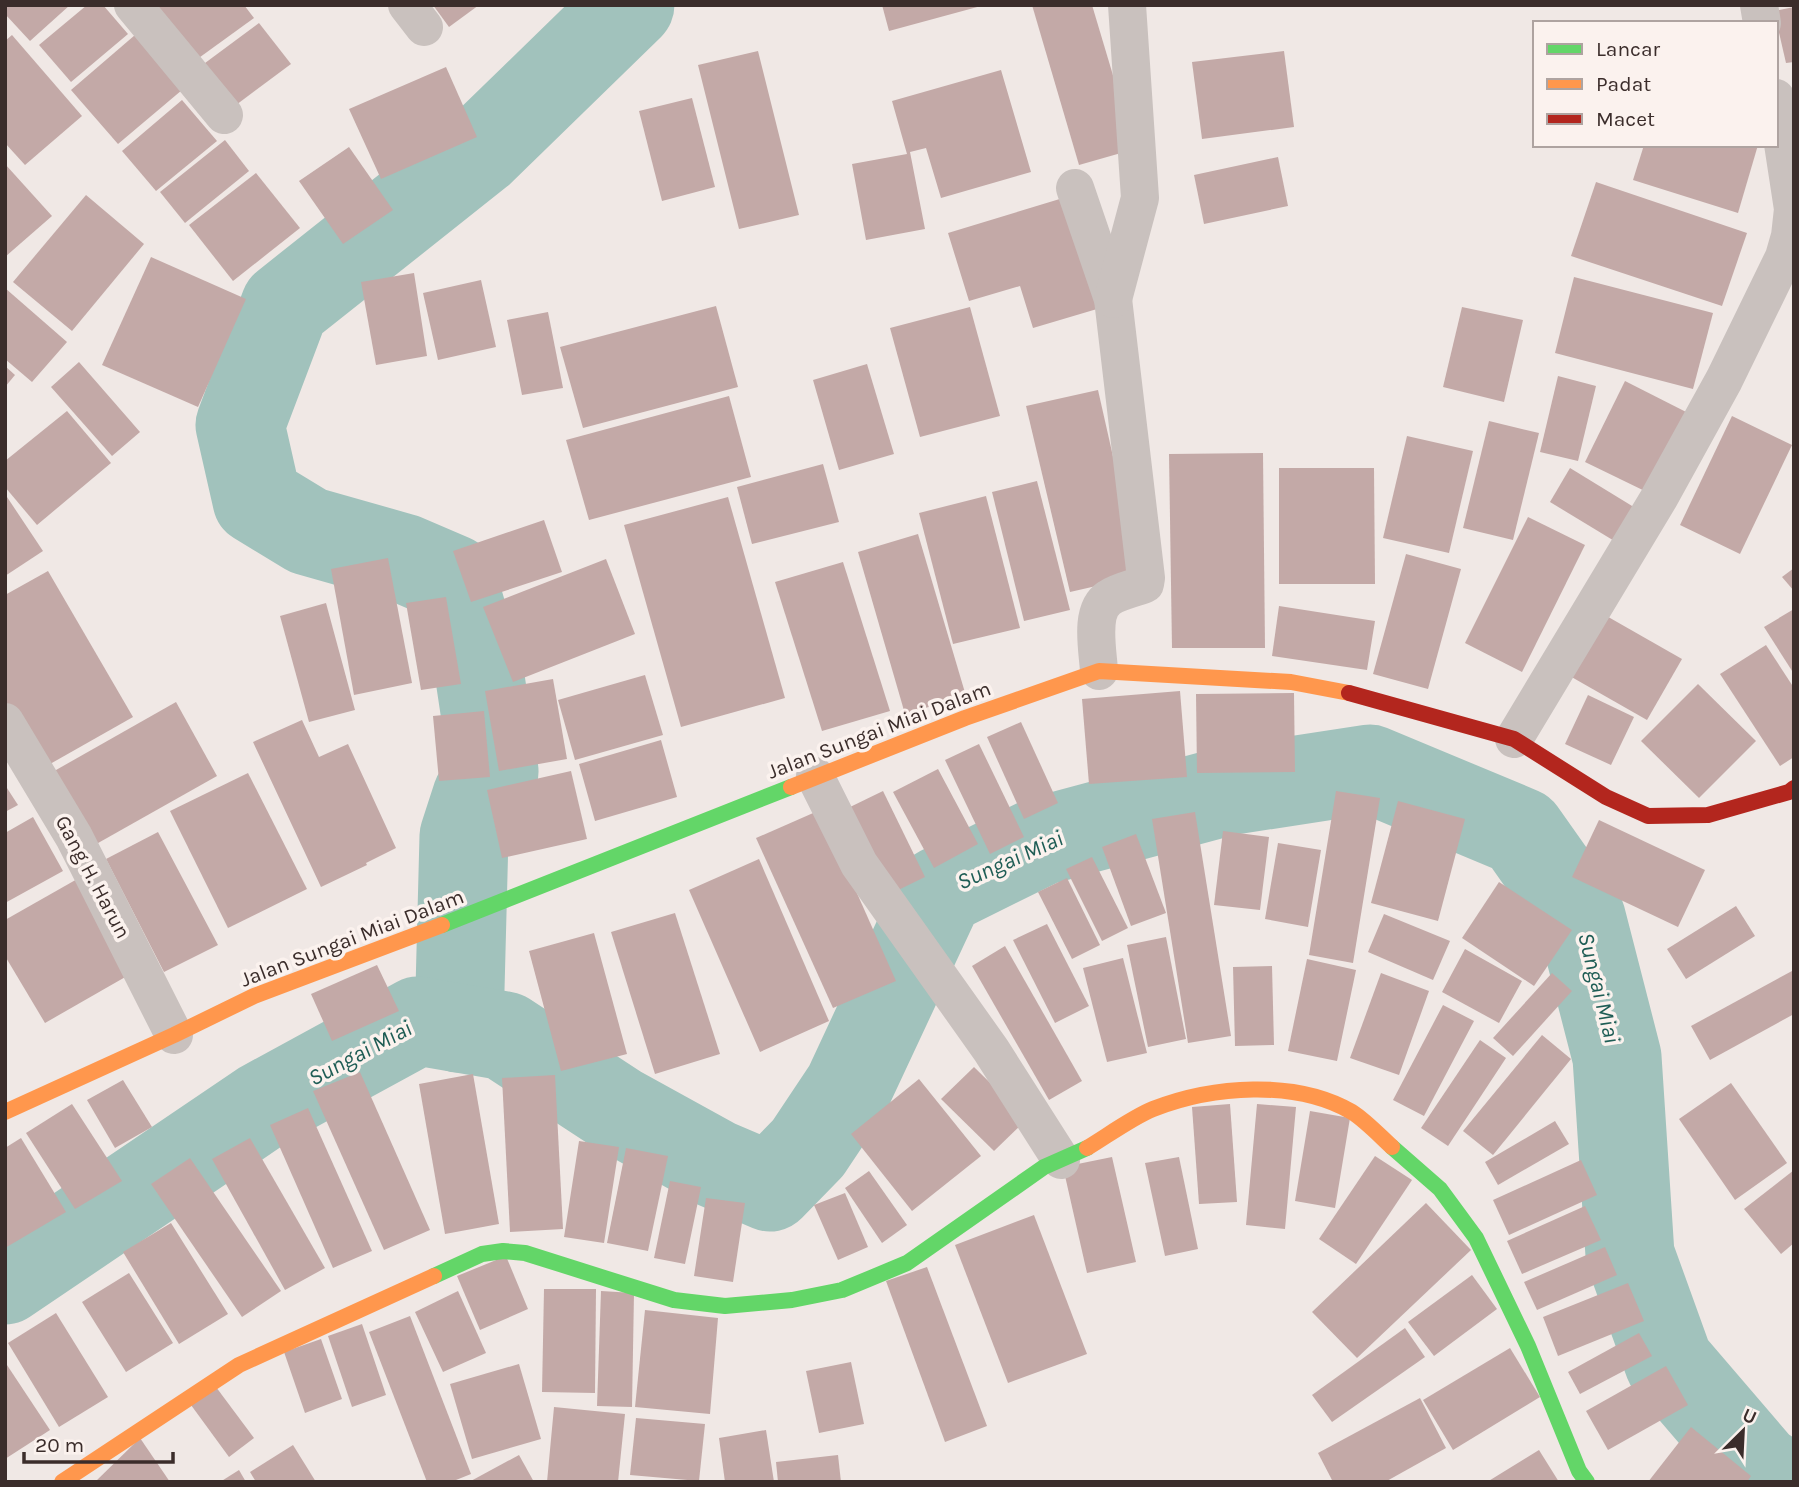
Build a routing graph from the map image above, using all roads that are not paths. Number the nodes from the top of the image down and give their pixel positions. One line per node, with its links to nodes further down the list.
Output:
1 (133, 5): 4 (street)
2 (1127, 5): 6 (street)
3 (1778, 109): 9 (street)
4 (224, 114)
5 (1075, 188): 6 (street)
6 (1113, 299): 7 (street)
7 (1100, 671): 9 (street, Jalan Sungai Miai Dalam); 10 (street, Jalan Sungai Miai Dalam)
8 (5, 722): 12 (street, Gang H. Harun)
9 (1514, 739): 11 (street, Jalan Sungai Miai Dalam)
10 (815, 776): 12 (street, Jalan Sungai Miai Dalam); 14 (street)
11 (1794, 788)
12 (174, 1035): 13 (street, Jalan Sungai Miai Dalam)
13 (5, 1112)
14 (1061, 1160): 15 (street); 16 (street)
15 (62, 1482)
16 (1587, 1482)

